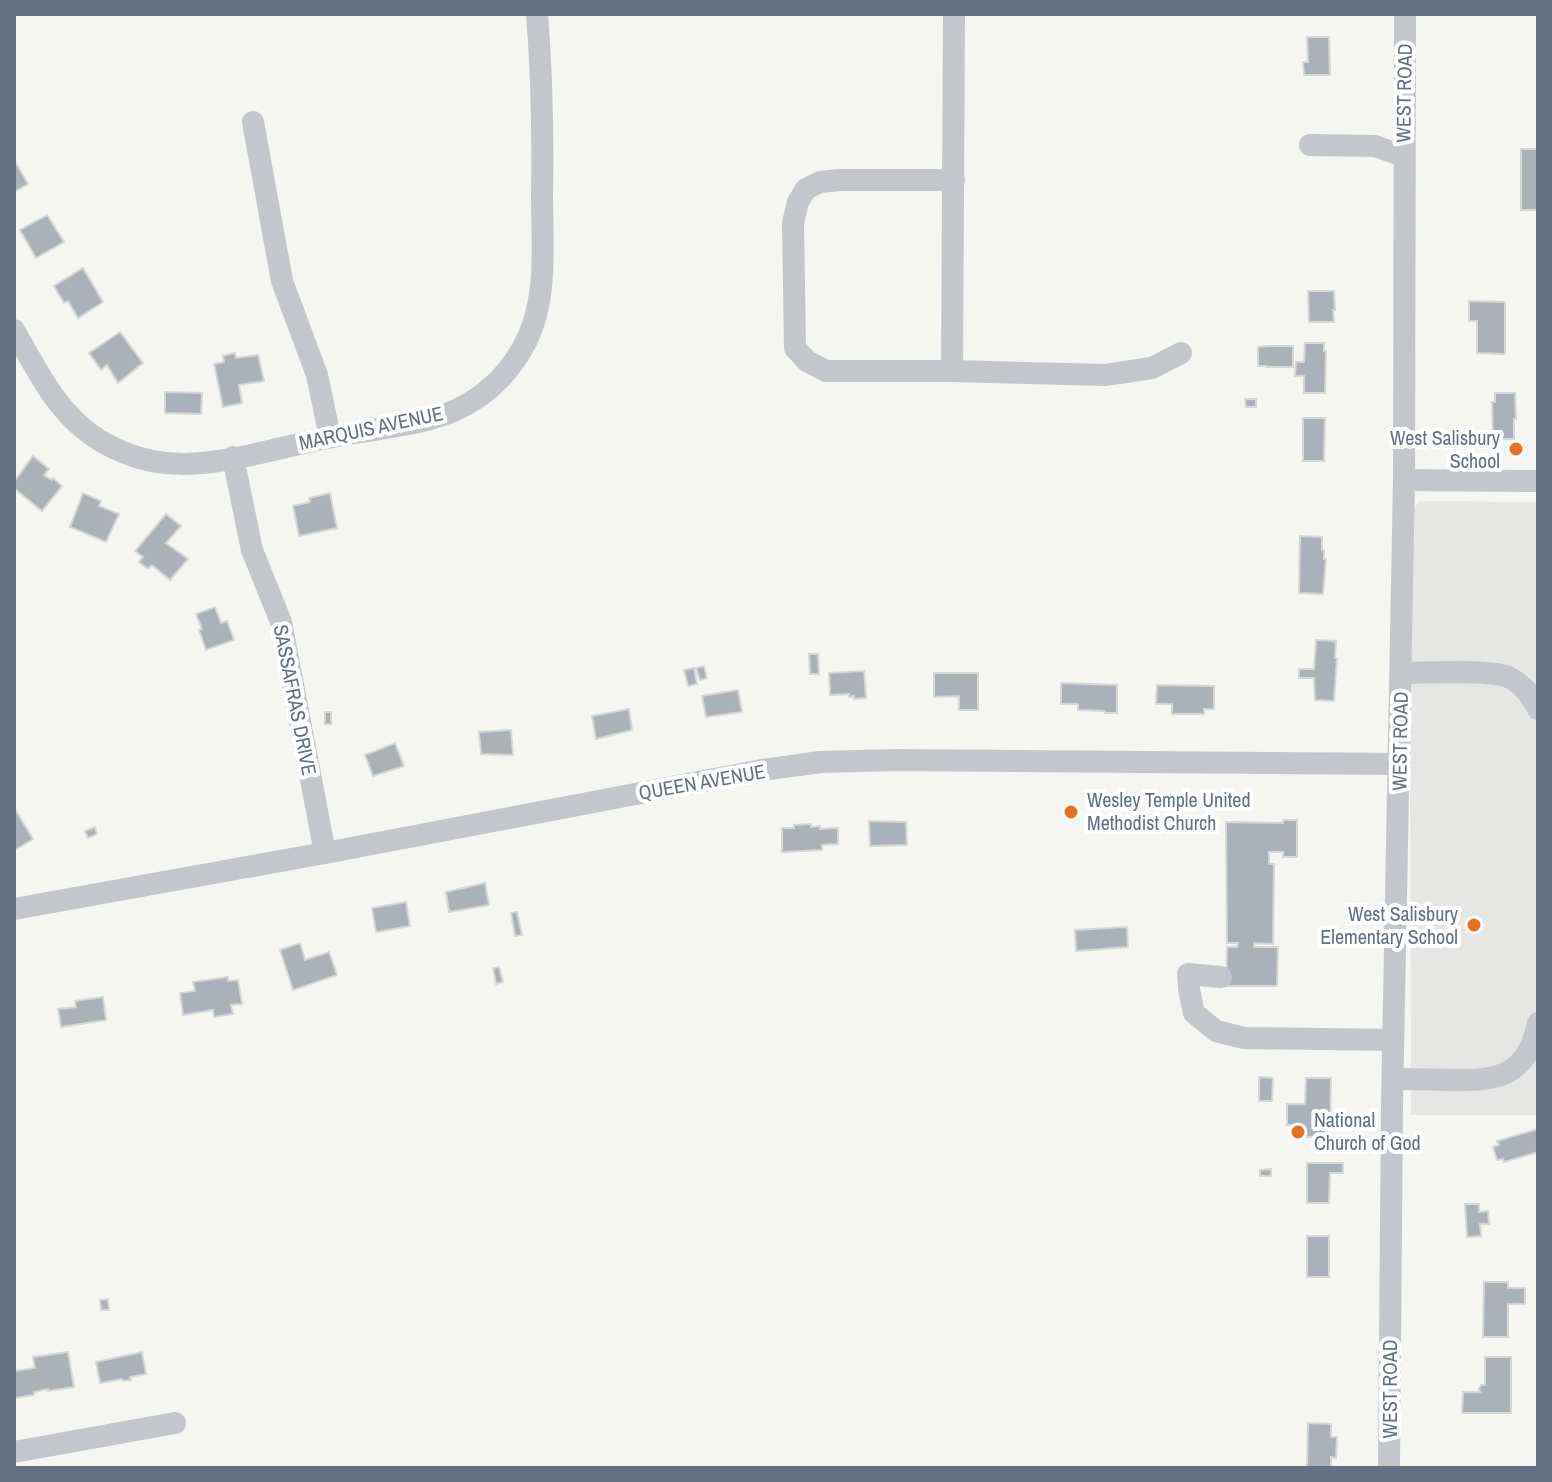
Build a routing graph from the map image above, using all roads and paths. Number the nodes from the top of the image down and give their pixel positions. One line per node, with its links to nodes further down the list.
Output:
1 (537, 14): 11 (street, MARQUIS AVENUE)
2 (954, 14): 7 (street)
3 (1405, 14): 6 (street, WEST ROAD)
4 (253, 122): 11 (street)
5 (1310, 145): 6 (street)
6 (1403, 156): 13 (street, WEST ROAD)
7 (954, 180): 10 (street); 10 (street)
8 (14, 330): 12 (street, MARQUIS AVENUE)
9 (1181, 353): 10 (street)
10 (952, 371)
11 (330, 437): 12 (street, MARQUIS AVENUE)
12 (233, 457): 18 (street, SASSAFRAS DRIVE)
13 (1404, 480): 14 (street); 15 (street, WEST ROAD)
14 (1538, 481)
15 (1401, 673): 16 (street); 17 (street, WEST ROAD)
16 (1538, 709)
17 (1400, 764): 18 (street, QUEEN AVENUE); 22 (street, WEST ROAD)
18 (325, 853): 19 (street, QUEEN AVENUE)
19 (14, 909)
20 (1221, 977): 22 (street)
21 (1538, 1023): 23 (street)
22 (1393, 1040): 23 (street, WEST ROAD)
23 (1393, 1079): 26 (street, WEST ROAD)
24 (175, 1423): 25 (street)
25 (14, 1452)
26 (1389, 1468)

